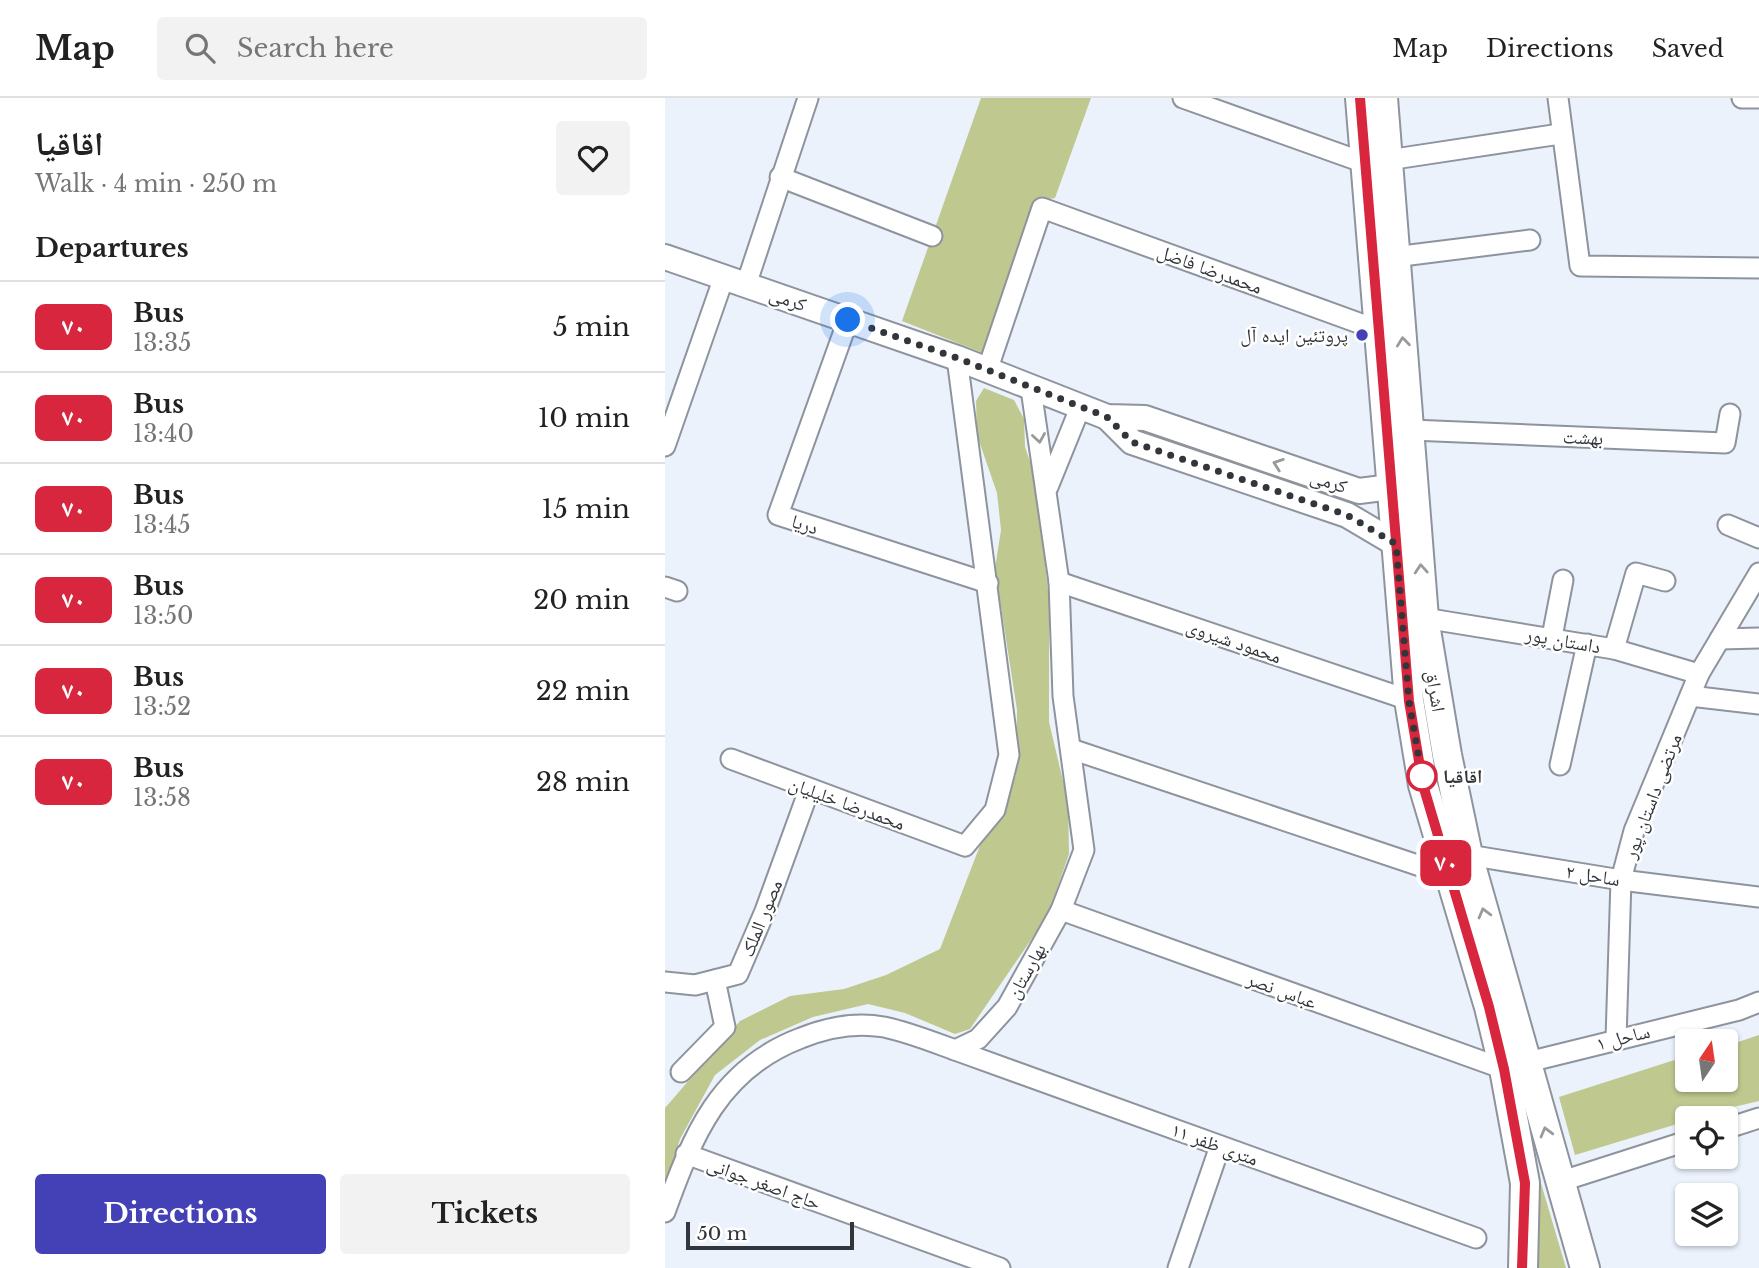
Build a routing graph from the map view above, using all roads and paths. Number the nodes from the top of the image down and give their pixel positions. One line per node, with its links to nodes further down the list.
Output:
1 (807, 98): 10 (street)
2 (1183, 98): 9 (street)
3 (1360, 98): 9 (main road, اشراق)
4 (1383, 98): 9 (main road, اشراق)
5 (1558, 98): 8 (street)
6 (1742, 98): 7 (street)
7 (1759, 98)
8 (1560, 134): 9 (street); 15 (street)
9 (1376, 162): 14 (main road, اشراق); 18 (main road, اشراق)
10 (780, 177): 11 (street); 16 (street)
11 (932, 236)
12 (1530, 240): 14 (street)
13 (665, 257): 16 (street, کرمی)
14 (1394, 257): 25 (main road, اشراق, one-way to 14)
15 (1759, 268)
16 (735, 281): 17 (street, کرمی); 26 (street)
17 (848, 320): 19 (street, کرمی); 36 (street, دریا)
18 (1378, 330): 20 (street, محمدرضا فاضل); 27 (main road, اشراق)
19 (957, 358): 20 (street, کرمی); 36 (street)
20 (987, 371): 21 (street, کرمی)
21 (1031, 389): 22 (street, کرمی); 28 (street, بهارستان, one-way to 28)
22 (1080, 408): 24 (street, کرمی); 28 (street)
23 (1730, 414): 25 (street, بهشت)
24 (1107, 417): 27 (street, کرمی, one-way to 24); 31 (street, کرمی)
25 (1411, 430): 37 (main road, اشراق, one-way to 25)
26 (665, 446)
27 (1391, 486): 31 (main road, اشراق)
28 (1047, 488): 35 (street, بهارستان)
29 (1728, 525): 30 (street)
30 (1759, 538)
31 (1396, 544): 45 (main road, اشراق)
32 (1759, 573): 40 (street, مرتضی داستان پور)
33 (1563, 580): 38 (street)
34 (1665, 581): 42 (street)
35 (1059, 582): 45 (street, محمود شیروی); 47 (street, بهارستان)
36 (988, 583): 50 (street, محمدرضا خلیلیان)
37 (1424, 618): 38 (street, داستان پور); 51 (main road, اشراق)
38 (1552, 638): 41 (street, داستان پور)
39 (1759, 638): 40 (street)
40 (1720, 639): 43 (street, مرتضی داستان پور)
41 (1587, 644): 42 (street, داستان پور); 49 (street)
42 (1615, 649): 43 (street, داستان پور)
43 (1699, 674): 44 (street, مرتضی داستان پور)
44 (1691, 696): 46 (street); 53 (street, مرتضی داستان پور)
45 (1409, 701): 52 (main road, اشراق)
46 (1759, 704)
47 (1071, 749): 52 (street); 55 (street, بهارستان)
48 (731, 759): 50 (street, محمدرضا خلیلیان)
49 (1560, 765)
50 (809, 790): 56 (street, مصور الملک)
51 (1468, 855): 53 (street, ساحل ۲); 61 (main road, اشراق, one-way to 51)
52 (1450, 876): 61 (main road, اشراق)
53 (1622, 880): 54 (street, ساحل ۲); 59 (street, مرتضی داستان پور)
54 (1759, 897)
55 (1061, 910): 60 (street, بهارستان); 61 (street, عباس نصر)
56 (715, 981): 57 (street, مصور الملک); 62 (street)
57 (665, 982)
58 (1759, 1002): 59 (street, ساحل ۱)
59 (1616, 1039): 61 (street, ساحل ۱)
60 (955, 1050): 65 (street, ۱۱ متری ظفر); 67 (street)
61 (1516, 1065): 68 (main road, اشراق, one-way to 61); 73 (main road, اشراق)
62 (681, 1072)
63 (1759, 1118): 64 (street)
64 (1738, 1125)
65 (1220, 1146): 70 (street, ۱۱ متری ظفر); 72 (street)
66 (1675, 1146): 68 (street)
67 (686, 1154): 69 (street); 71 (street, حاج اصغر جوانی)
68 (1559, 1182): 74 (main road, اشراق)
69 (665, 1212)
70 (1476, 1238)
71 (1000, 1268)
72 (1178, 1268)
73 (1523, 1268)
74 (1584, 1268)

